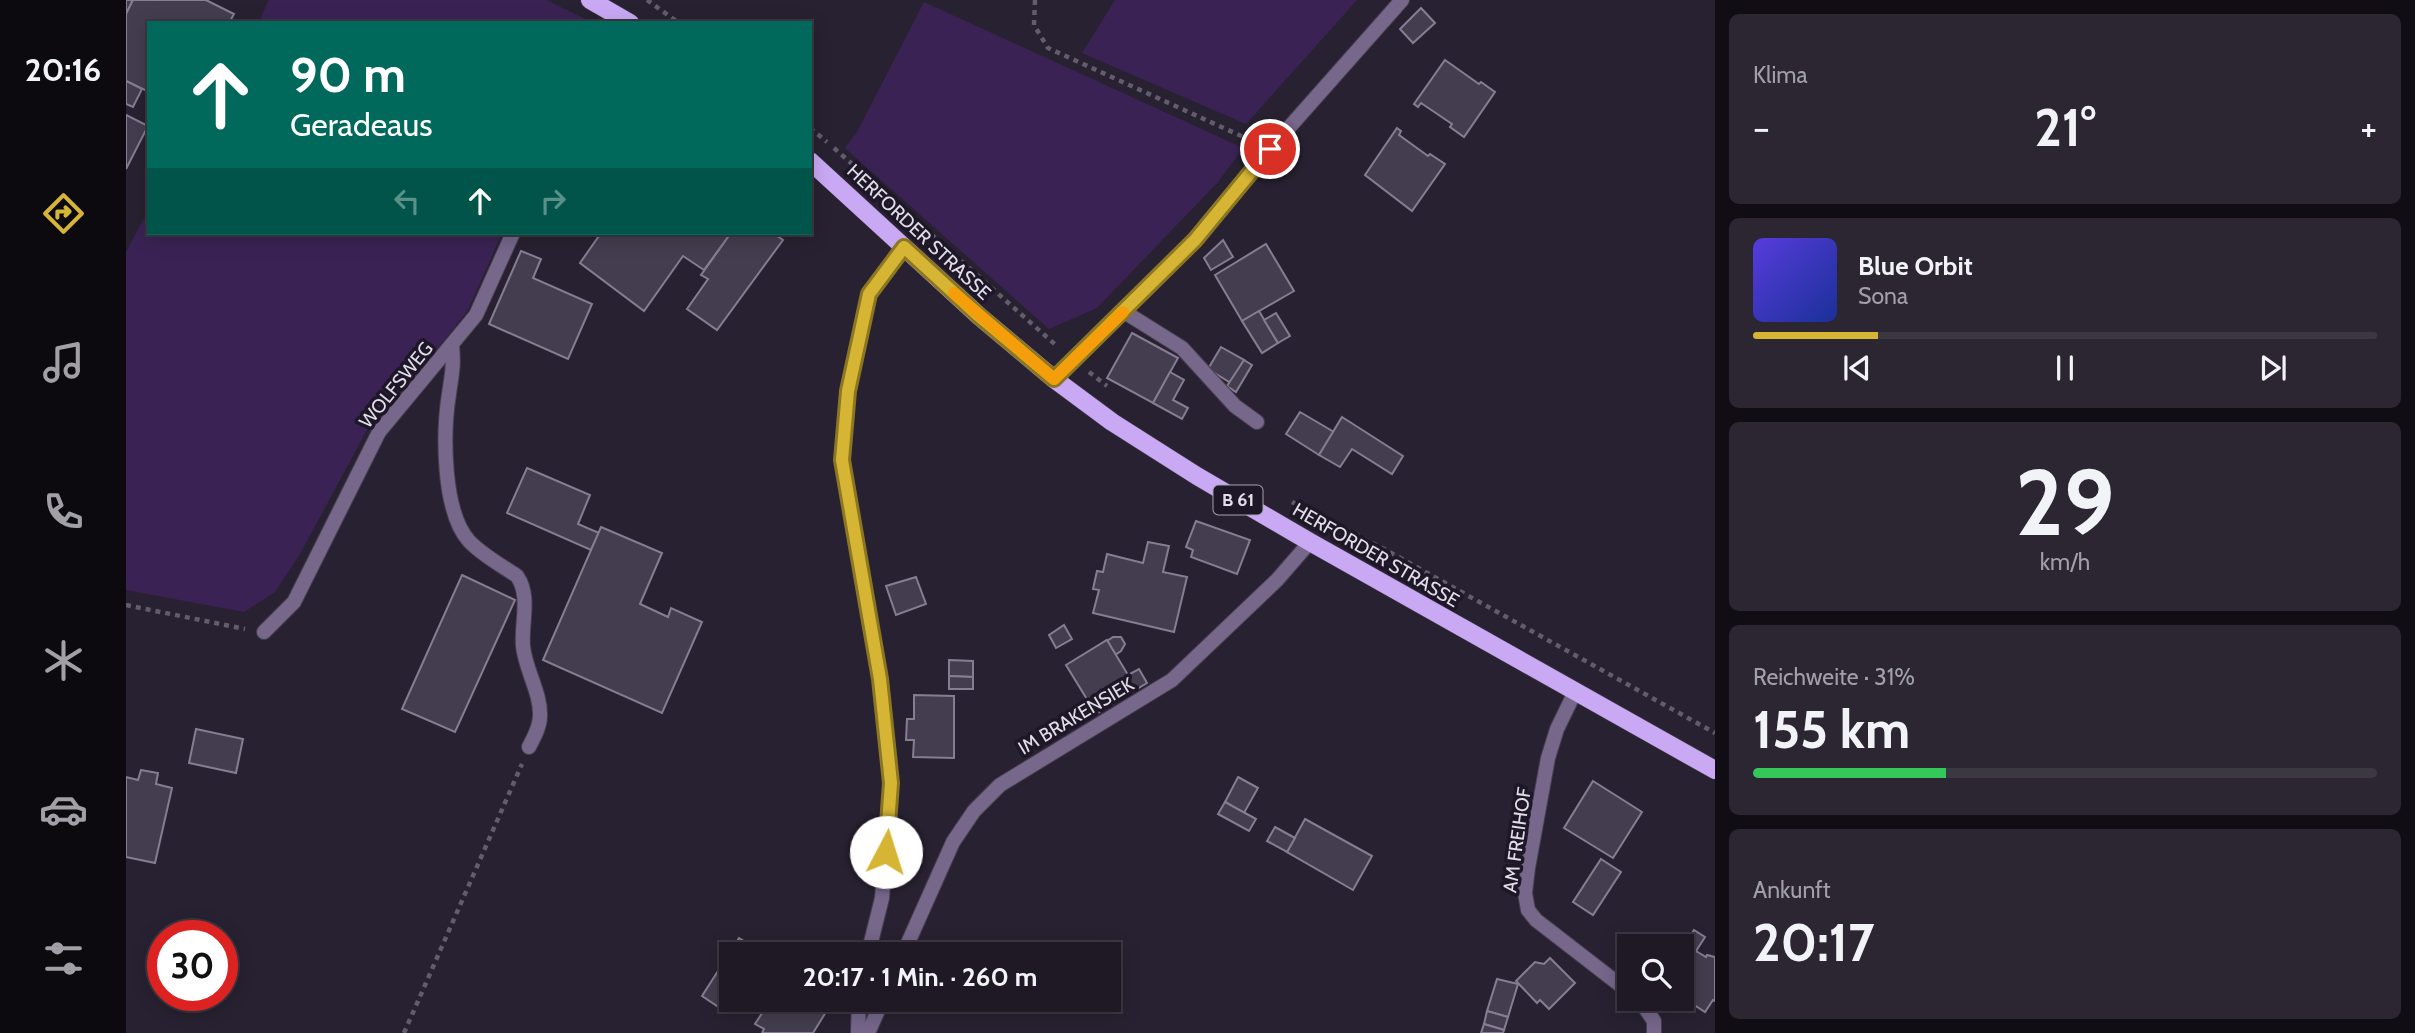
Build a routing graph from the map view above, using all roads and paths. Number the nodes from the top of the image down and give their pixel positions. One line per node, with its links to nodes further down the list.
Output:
1 (590, 0): 5 (main road)
2 (647, 0): 6 (path)
3 (1035, 0): 8 (path)
4 (1402, 0): 8 (street)
5 (610, 17)
6 (676, 21)
7 (812, 130): 14 (path)
8 (1270, 149): 12 (street)
9 (812, 163): 11 (main road, HERFORDER STRASSE / B 61)
10 (512, 235): 13 (street, WOLFSWEG)
11 (904, 247): 15 (main road, HERFORDER STRASSE / B 61); 26 (street)
12 (1123, 311): 14 (street); 17 (street)
13 (452, 345): 21 (street, WOLFSWEG); 24 (street)
14 (1073, 360): 15 (street); 16 (path)
15 (1054, 379): 19 (main road, HERFORDER STRASSE / B 61)
16 (1116, 393)
17 (1257, 422)
18 (1286, 499): 23 (path)
19 (1310, 542): 22 (main road, HERFORDER STRASSE / B 61); 27 (street, IM BRAKENSIEK)
20 (126, 605): 21 (path)
21 (264, 632)
22 (1575, 692): 25 (main road, HERFORDER STRASSE / B 61); 28 (street, AM FREIHOF)
23 (1715, 733)
24 (529, 747): 32 (path)
25 (1715, 770)
26 (871, 942)
27 (908, 942)
28 (1617, 983)
29 (1647, 1011): 35 (street)
30 (859, 1012): 33 (street)
31 (877, 1012): 34 (street)
32 (404, 1033)
33 (858, 1033)
34 (868, 1033)
35 (1654, 1033)

